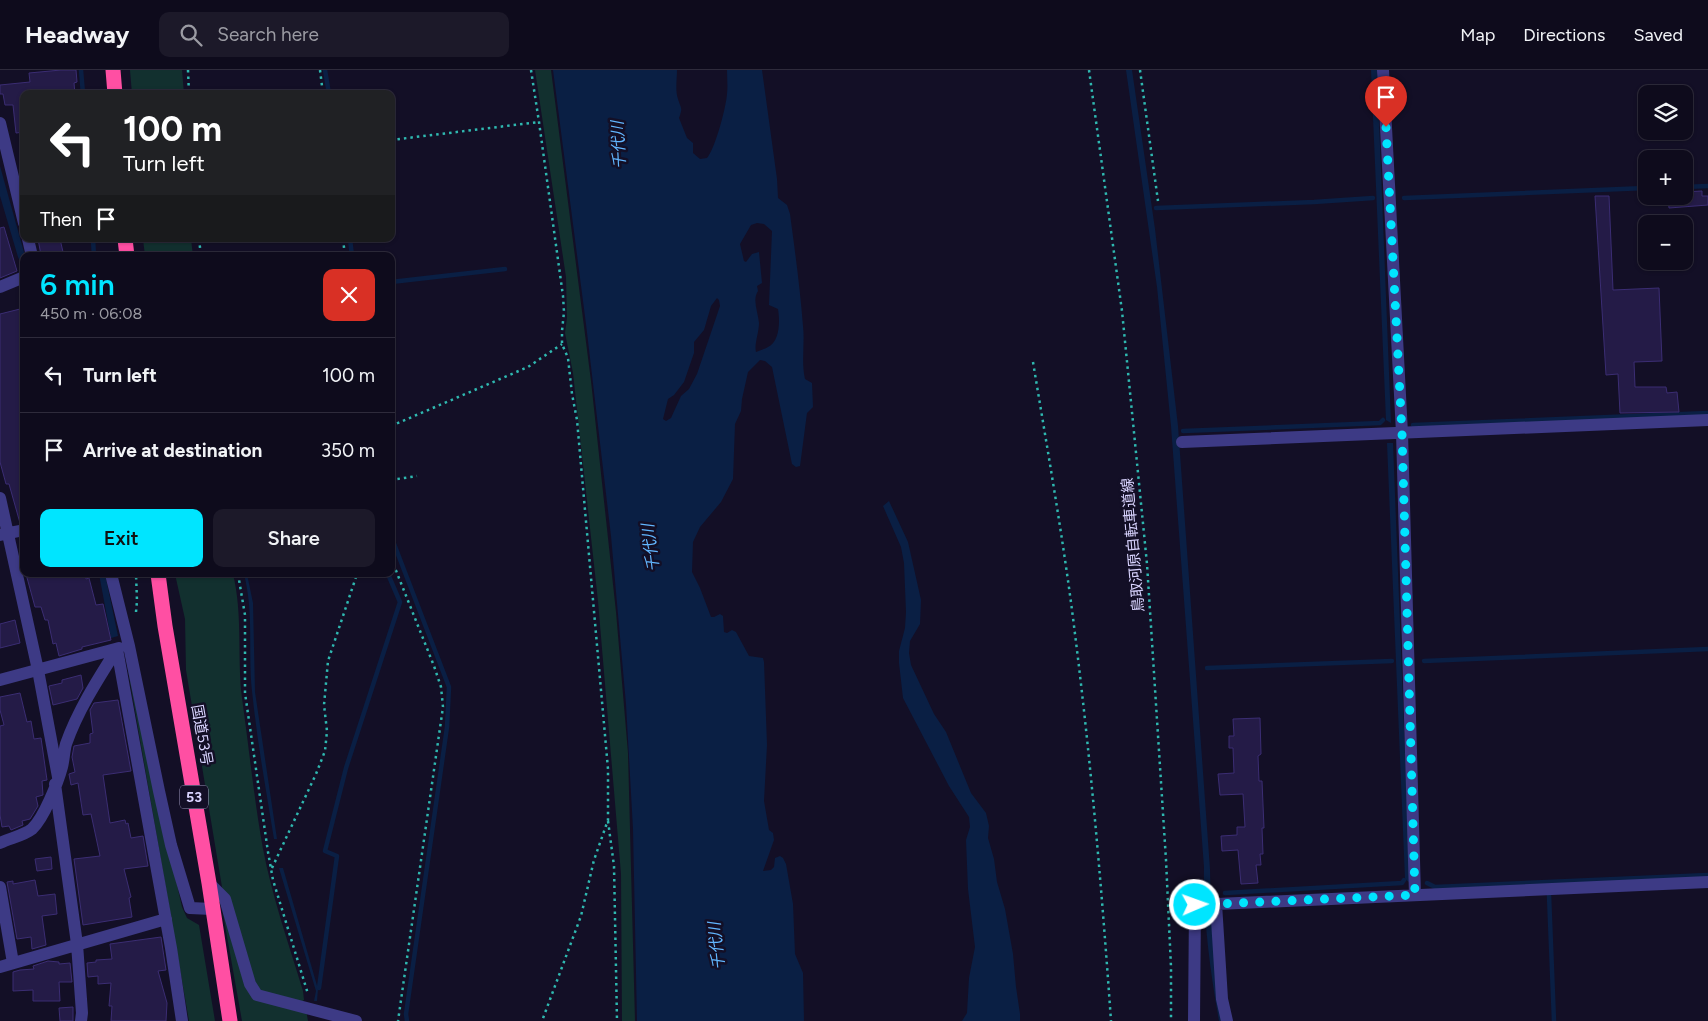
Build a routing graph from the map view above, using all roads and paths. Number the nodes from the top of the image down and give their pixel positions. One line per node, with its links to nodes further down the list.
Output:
1 (113, 70): 8 (highway)
2 (188, 70): 9 (path)
3 (320, 70): 10 (path)
4 (531, 70): 11 (path)
5 (1089, 70): 62 (path, 鳥取河原自転車道線)
6 (1140, 70): 14 (path)
7 (1384, 70): 22 (street)
8 (115, 90)
9 (189, 90)
10 (322, 90)
11 (539, 122): 13 (path); 18 (path)
12 (0, 123): 15 (street)
13 (395, 140)
14 (1158, 201)
15 (20, 206)
16 (20, 279): 17 (street)
17 (0, 287)
18 (562, 344): 21 (path); 40 (path)
19 (1033, 362): 61 (path)
20 (1708, 420): 22 (street)
21 (395, 424)
22 (1402, 433): 23 (street); 46 (street)
23 (1182, 442)
24 (417, 476): 25 (path)
25 (395, 479)
26 (0, 498): 28 (street)
27 (20, 531): 28 (street)
28 (4, 534): 37 (street)
29 (395, 568): 58 (path)
30 (112, 577): 35 (street)
31 (136, 577): 35 (path)
32 (158, 577): 44 (highway, 国道53号 / 53)
33 (238, 577): 42 (path)
34 (356, 577): 42 (path)
35 (124, 624): 36 (street)
36 (123, 647): 37 (street); 39 (street); 48 (street); 49 (street)
37 (38, 670): 38 (street); 39 (street)
38 (0, 680)
39 (57, 780): 41 (street); 50 (street)
40 (608, 820): 59 (path); 60 (path)
41 (0, 843)
42 (272, 870): 53 (path)
43 (1708, 882): 46 (street)
44 (209, 884): 48 (highway, 国道53号 / 53); 53 (street)
45 (0, 887): 51 (street)
46 (1415, 895): 47 (street)
47 (1216, 904): 63 (street); 64 (street)
48 (212, 909): 56 (highway, 国道53号 / 53)
49 (166, 919): 50 (street); 55 (street)
50 (77, 944): 51 (street); 54 (street)
51 (13, 963): 52 (street)
52 (0, 967)
53 (308, 1008): 57 (street)
54 (81, 1021)
55 (182, 1021)
56 (230, 1021)
57 (356, 1021)
58 (398, 1021)
59 (542, 1021)
60 (617, 1021)
61 (1111, 1021)
62 (1171, 1021)
63 (1194, 1021)
64 (1227, 1021)

